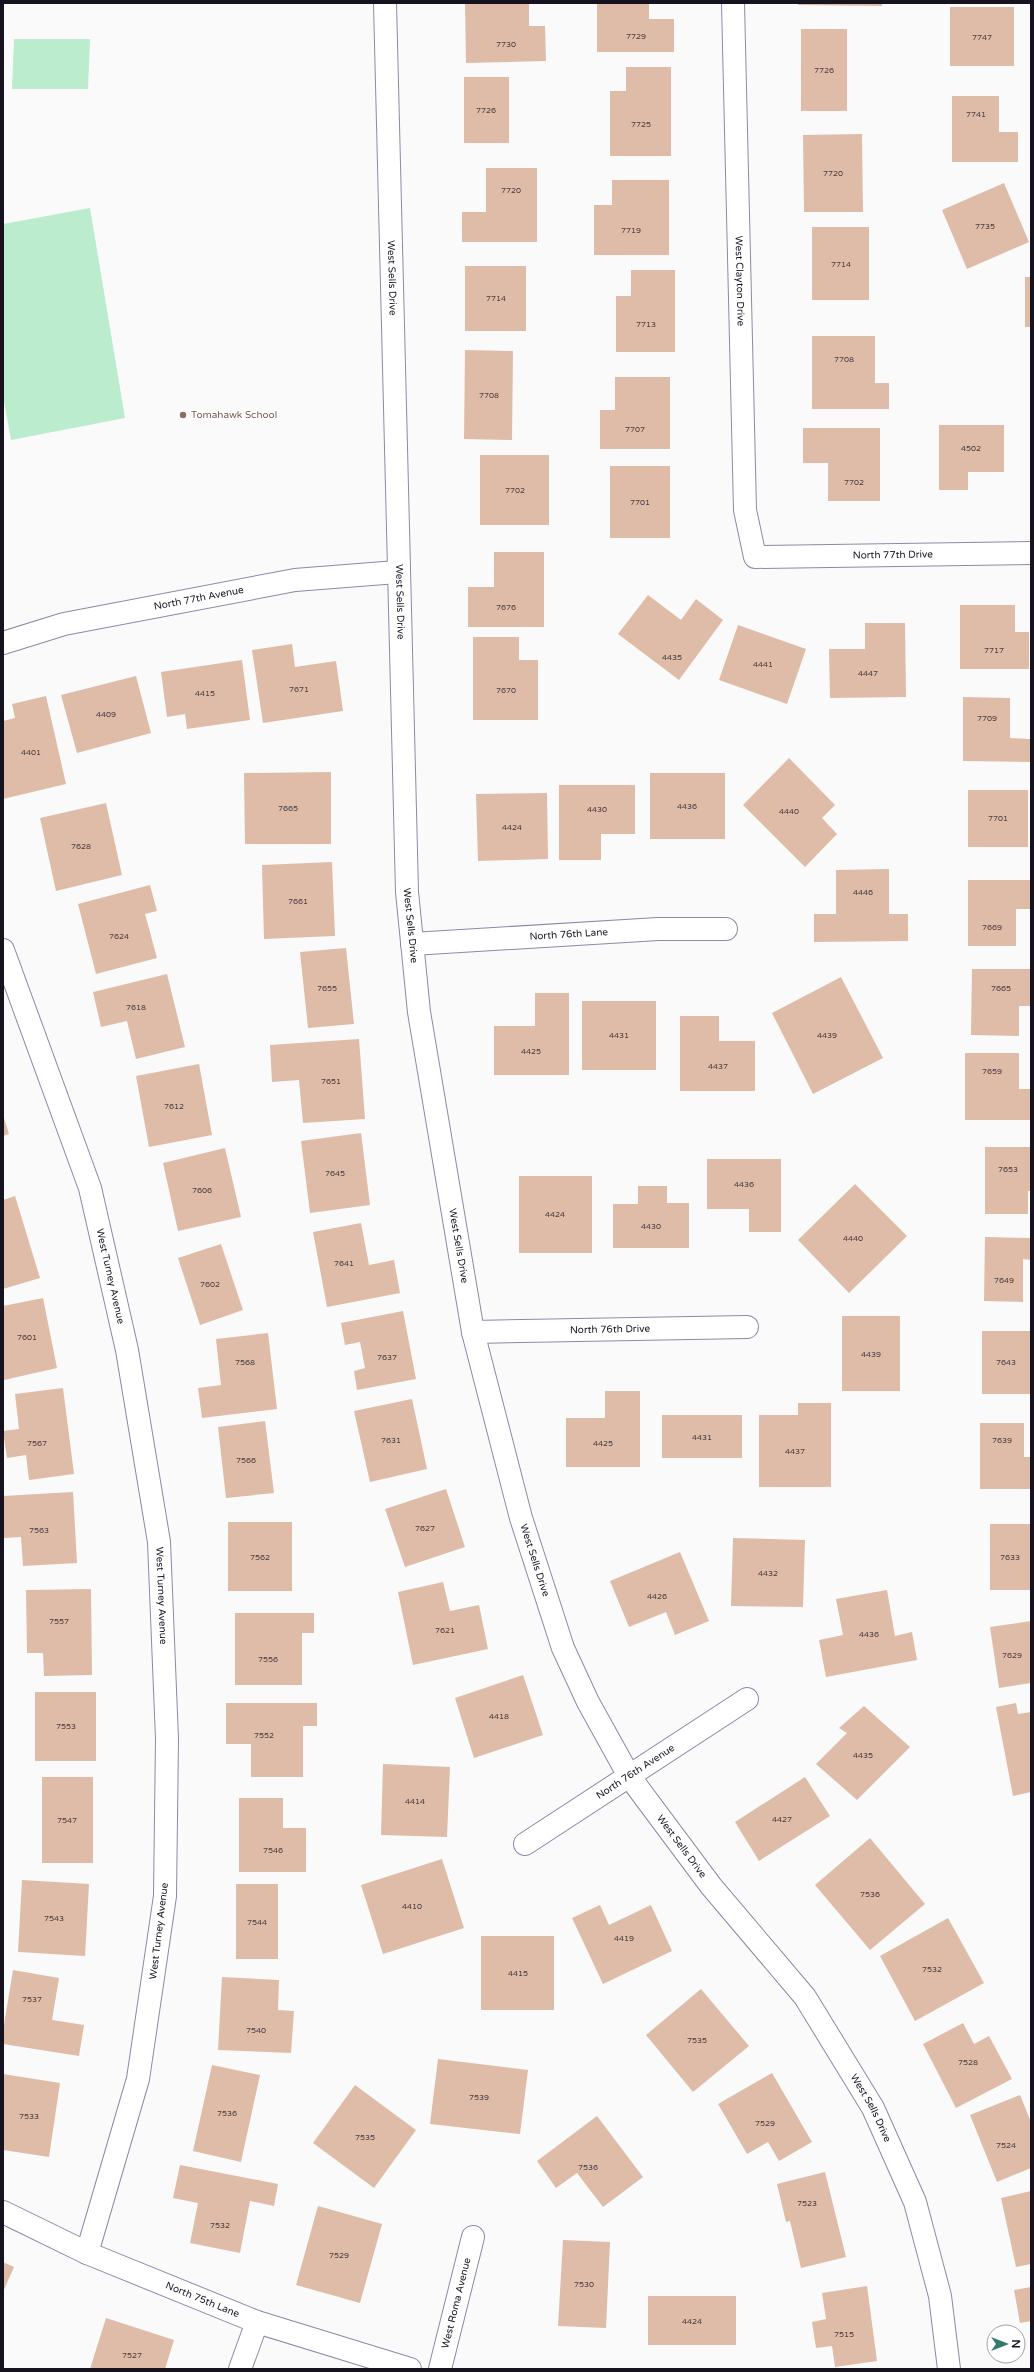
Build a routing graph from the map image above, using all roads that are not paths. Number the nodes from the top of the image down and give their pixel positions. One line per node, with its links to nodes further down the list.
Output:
1 (385, 3): 5 (street, West Sells Drive)
2 (733, 3): 4 (street, West Clayton Drive)
3 (1031, 553): 4 (street, North 77th Drive)
4 (755, 557)
5 (397, 572): 6 (street, North 77th Avenue); 8 (street, West Sells Drive)
6 (3, 643)
7 (726, 929): 8 (street, North 76th Lane)
8 (412, 944): 11 (street, West Sells Drive)
9 (3, 950): 17 (street, West Turney Avenue)
10 (747, 1327): 11 (street, North 76th Drive)
11 (473, 1332): 13 (street, West Sells Drive)
12 (747, 1699): 13 (street, North 76th Avenue)
13 (629, 1776): 14 (street, North 76th Avenue); 22 (street, West Sells Drive)
14 (525, 1844)
15 (3, 2212): 17 (street, North 75th Lane)
16 (473, 2237): 21 (street, West Roma Avenue)
17 (87, 2253): 18 (street, North 75th Lane)
18 (257, 2322): 19 (street); 20 (street, North 75th Lane)
19 (240, 2369)
20 (410, 2369)
21 (440, 2369)
22 (949, 2369)

